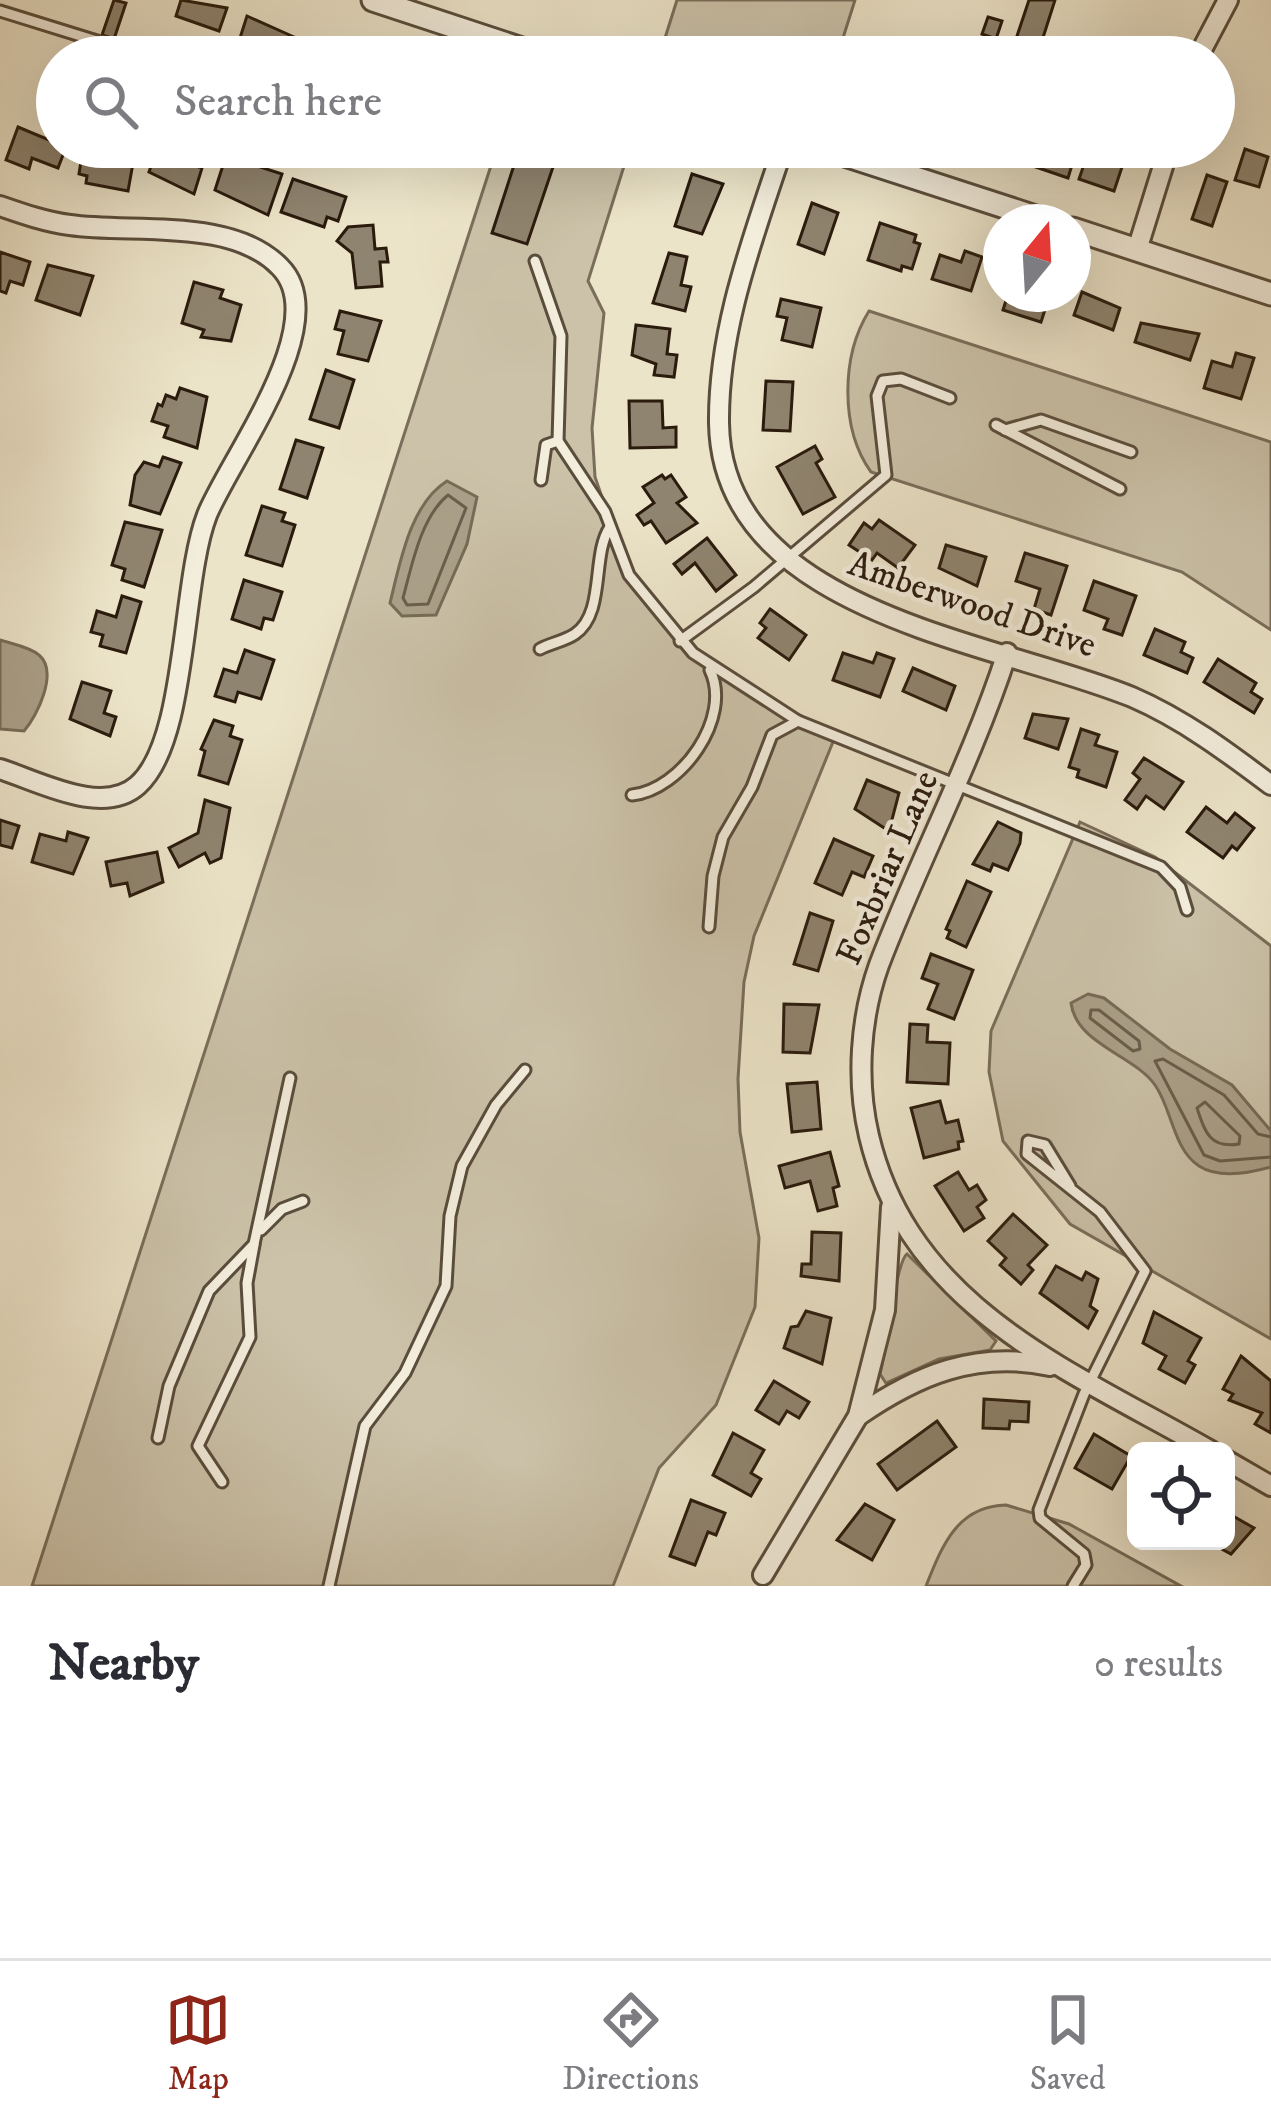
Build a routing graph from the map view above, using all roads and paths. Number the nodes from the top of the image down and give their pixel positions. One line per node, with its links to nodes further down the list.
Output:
1 (373, 0): 5 (street)
2 (1228, 0): 6 (street)
3 (0, 11): 4 (lane)
4 (81, 36)
5 (482, 36)
6 (1209, 36)
7 (776, 168): 22 (street, Amberwood Drive)
8 (885, 168): 10 (street)
9 (1162, 168): 13 (street)
10 (996, 204)
11 (0, 206): 28 (street)
12 (1091, 235): 13 (street)
13 (1137, 250): 15 (street)
14 (535, 261): 17 (lane)
15 (1271, 293)
16 (950, 398): 22 (lane)
17 (558, 441): 19 (lane); 21 (lane)
18 (1131, 452): 20 (lane)
19 (541, 480)
20 (1120, 489)
21 (610, 526): 23 (lane); 24 (lane)
22 (785, 559): 23 (lane); 25 (street, Amberwood Drive)
23 (680, 641): 26 (lane)
24 (539, 649)
25 (1006, 653): 29 (street, Foxbriar Lane); 30 (street, Amberwood Drive)
26 (703, 661): 27 (lane); 31 (lane)
27 (798, 722): 29 (lane); 33 (lane)
28 (0, 769)
29 (960, 784): 32 (lane); 38 (street, Foxbriar Lane)
30 (1271, 785)
31 (632, 795)
32 (1187, 910)
33 (709, 927)
34 (525, 1070): 48 (lane)
35 (290, 1078): 39 (lane)
36 (1070, 1186): 36 (lane); 40 (lane)
37 (303, 1201): 39 (lane)
38 (891, 1207): 40 (street, Foxbriar Lane); 41 (street)
39 (254, 1244): 42 (lane); 45 (lane)
40 (1081, 1376): 41 (street); 43 (street, Foxbriar Lane); 49 (lane)
41 (858, 1416): 47 (street)
42 (158, 1438)
43 (1195, 1442)
44 (1235, 1465): 46 (street)
45 (222, 1482)
46 (1271, 1486)
47 (763, 1575)
48 (329, 1586)
49 (1073, 1586)

